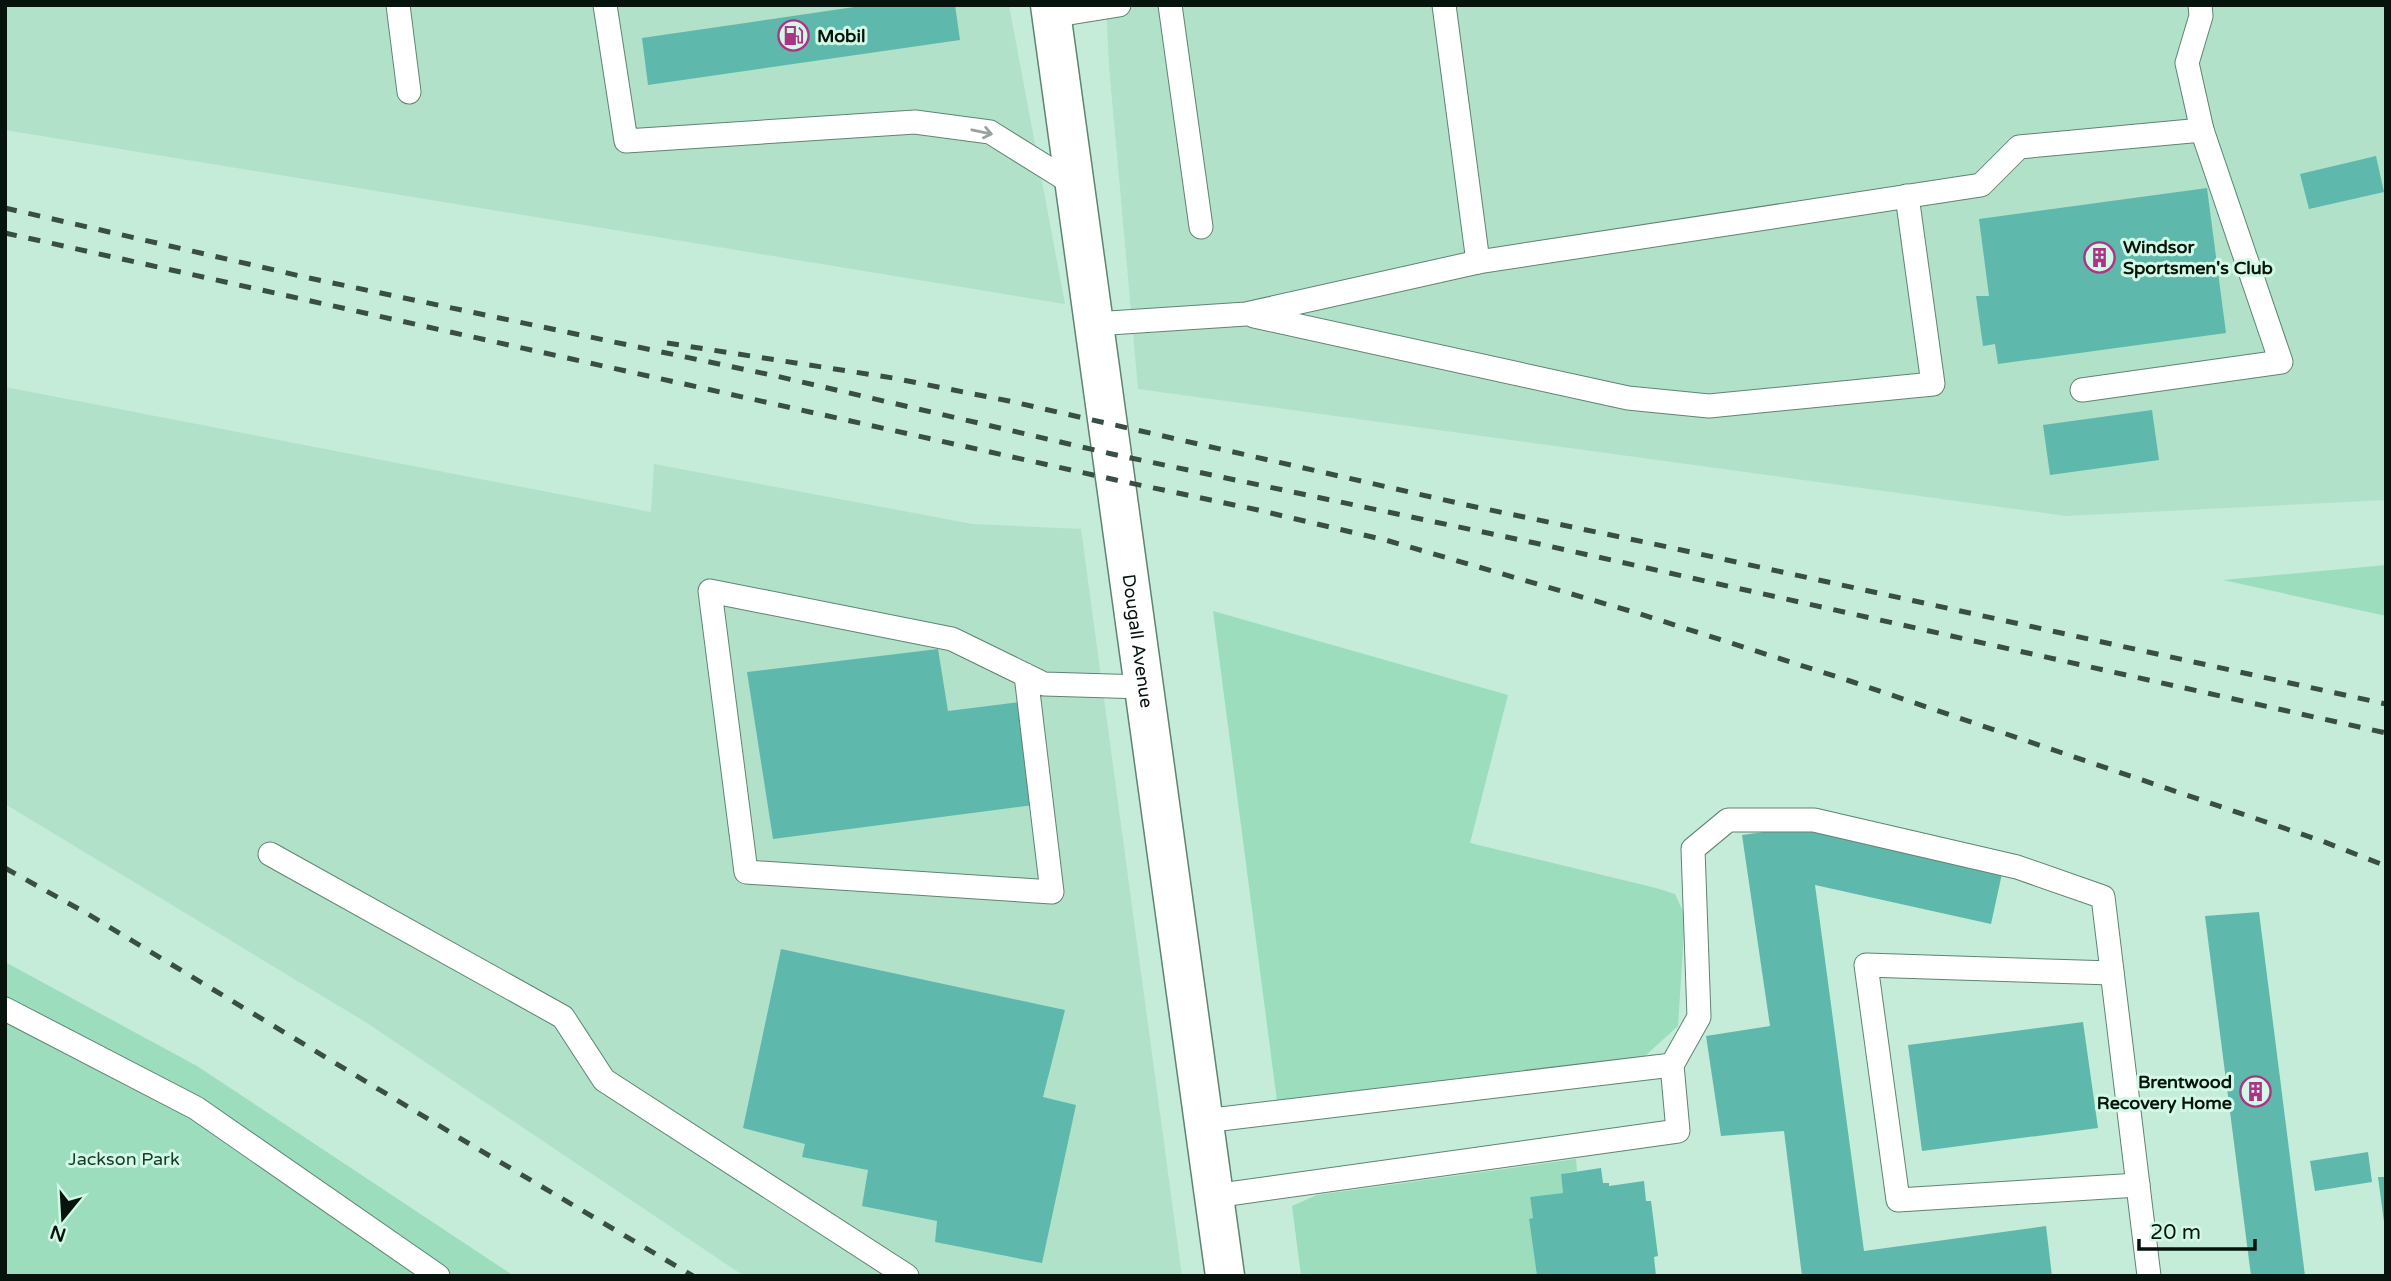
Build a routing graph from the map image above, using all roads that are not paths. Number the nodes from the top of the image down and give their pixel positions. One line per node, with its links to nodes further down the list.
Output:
1 (398, 5): 8 (lane)
2 (605, 5): 10 (lane, one-way to 10)
3 (1119, 5): 7 (lane)
4 (1170, 5): 12 (lane)
5 (1444, 5): 13 (lane)
6 (2200, 5): 9 (lane)
7 (1050, 10): 10 (street, Dougall Avenue)
8 (409, 92)
9 (2202, 131): 11 (lane); 16 (lane)
10 (1075, 185): 15 (street, Dougall Avenue)
11 (1907, 196): 13 (lane); 14 (lane)
12 (1201, 227)
13 (1478, 262): 14 (lane)
14 (1246, 314): 15 (lane)
15 (1094, 324): 18 (street, Dougall Avenue)
16 (2082, 390)
17 (1026, 675): 17 (lane); 18 (lane)
18 (1144, 687): 23 (street, Dougall Avenue)
19 (270, 854): 27 (lane)
20 (2112, 973): 22 (lane); 24 (lane); 24 (lane)
21 (5, 1009): 26 (lane)
22 (1672, 1065): 23 (lane); 25 (lane)
23 (1204, 1121): 25 (street, Dougall Avenue)
24 (2138, 1185): 29 (lane)
25 (1214, 1196): 28 (street, Dougall Avenue)
26 (438, 1276)
27 (907, 1276)
28 (1225, 1276)
29 (2149, 1276)

